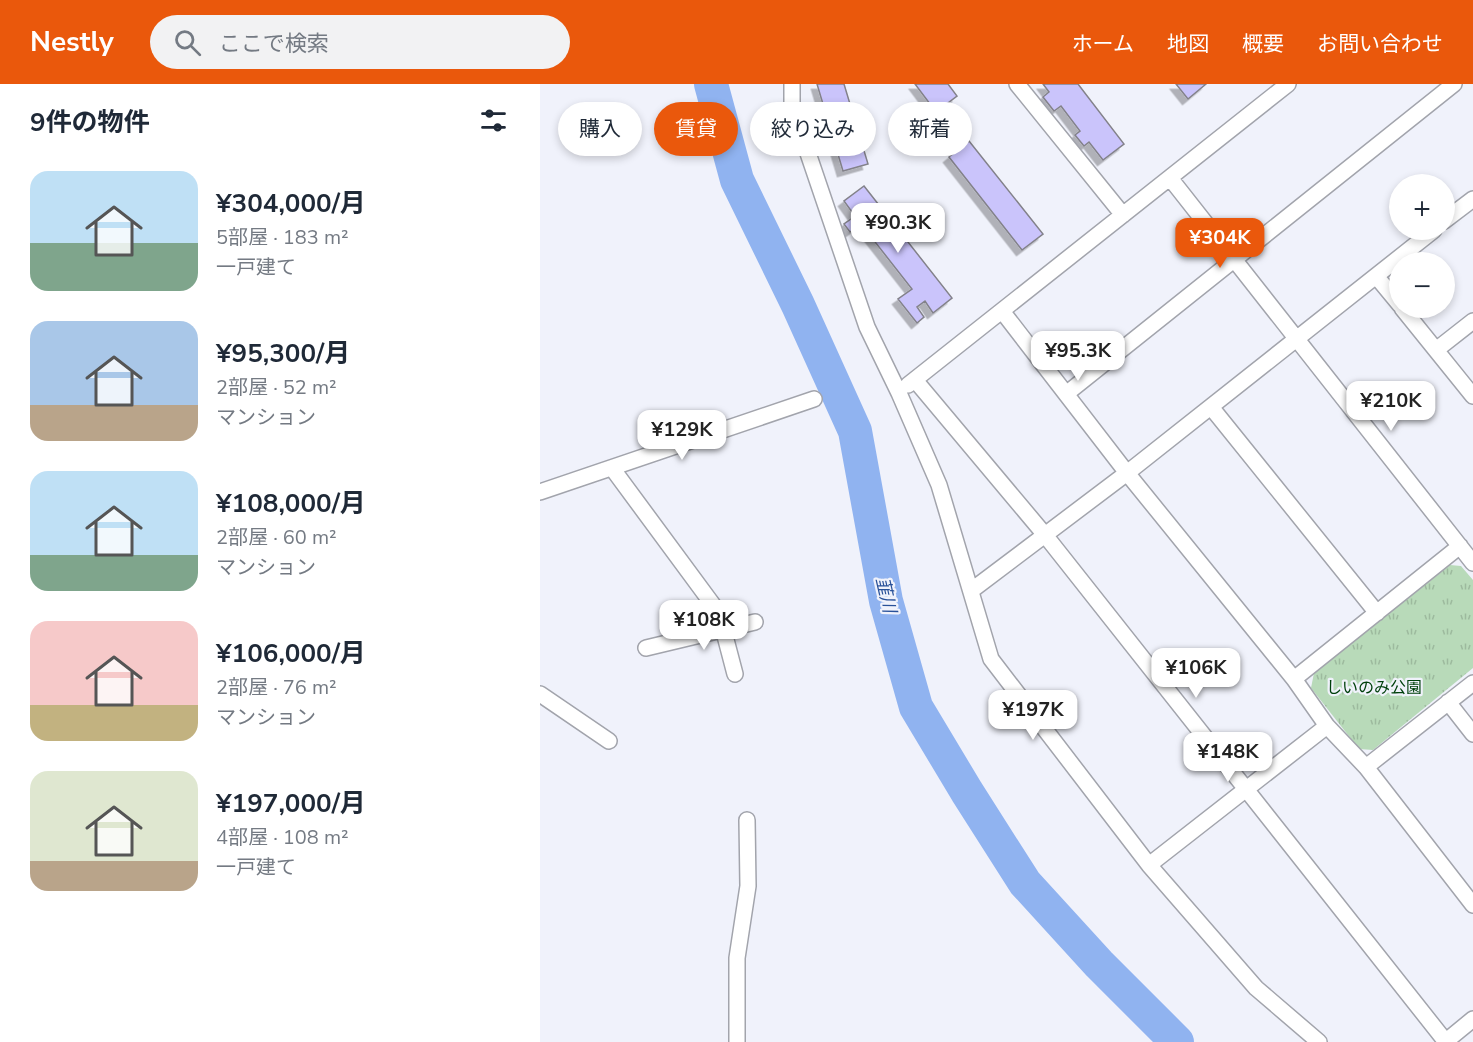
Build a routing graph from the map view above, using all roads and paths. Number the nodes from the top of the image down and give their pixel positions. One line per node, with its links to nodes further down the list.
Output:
1 (792, 84): 19 (street)
2 (1017, 84): 8 (street)
3 (1288, 84): 5 (street)
4 (1454, 84): 10 (street)
5 (1170, 178): 8 (street); 10 (street)
6 (1473, 198): 7 (street)
7 (1455, 212)
8 (1123, 215): 13 (street)
9 (1421, 240): 11 (street)
10 (1234, 260): 16 (street); 20 (street)
11 (1376, 276): 12 (street); 16 (street)
12 (1389, 292)
13 (1002, 311): 18 (street); 20 (street)
14 (1411, 318): 17 (street)
15 (1473, 321): 17 (street)
16 (1297, 339): 23 (street); 28 (street)
17 (1436, 350): 21 (street)
18 (915, 380): 19 (street); 27 (street)
19 (899, 393): 30 (street)
20 (1066, 394): 25 (street)
21 (1473, 396)
22 (814, 399): 24 (street)
23 (1210, 407): 25 (street); 31 (street)
24 (612, 468): 26 (street); 33 (street)
25 (1127, 473): 27 (street); 36 (street)
26 (540, 492)
27 (1045, 535): 30 (street); 44 (street)
28 (1460, 546): 29 (street); 31 (street)
29 (1473, 562)
30 (972, 590): 46 (street)
31 (1377, 613): 36 (street)
32 (754, 622): 33 (street)
33 (723, 629): 34 (street); 35 (street)
34 (646, 648)
35 (735, 674)
36 (1294, 679): 40 (street)
37 (1473, 682): 39 (street)
38 (540, 693): 42 (street)
39 (1448, 702): 41 (street); 43 (street)
40 (1327, 726): 43 (street); 44 (street)
41 (1473, 734)
42 (609, 741)
43 (1366, 767): 47 (street)
44 (1247, 789): 46 (street); 51 (street)
45 (747, 820): 49 (street)
46 (1149, 865): 50 (street)
47 (1473, 905)
48 (1473, 1019): 51 (street)
49 (737, 1042)
50 (1319, 1042)
51 (1446, 1042)

